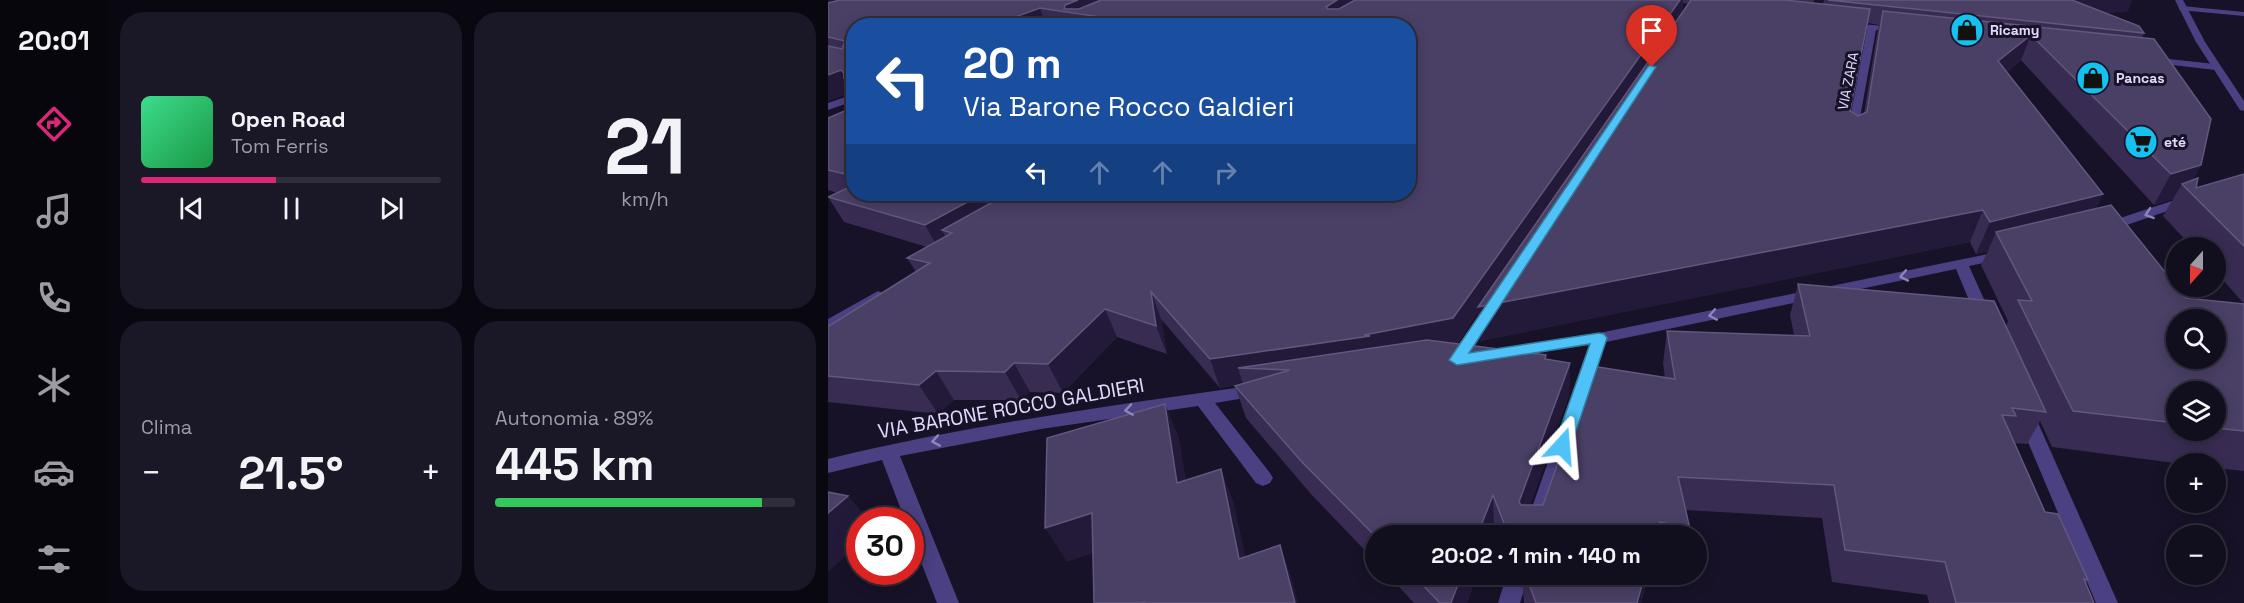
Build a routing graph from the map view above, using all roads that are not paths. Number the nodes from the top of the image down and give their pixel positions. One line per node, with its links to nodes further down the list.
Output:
1 (2181, 4): 2 (street); 7 (street)
2 (2244, 14)
3 (1842, 24): 4 (street)
4 (1872, 27): 5 (street); 11 (street, VIA ZARA)
5 (1907, 32)
6 (2139, 58): 7 (street)
7 (2215, 67): 10 (street)
8 (846, 100): 9 (street)
9 (828, 107)
10 (2244, 108)
11 (1851, 140)
12 (2200, 196): 13 (street, one-way to 13)
13 (2096, 230)
14 (2015, 252): 15 (street)
15 (1961, 264): 19 (street); 20 (street, one-way to 20)
16 (894, 286): 18 (street)
17 (1496, 302): 20 (street)
18 (828, 326)
19 (1989, 329)
20 (1599, 338): 27 (street)
21 (1271, 388): 23 (street, VIA BARONE ROCCO GALDIERI)
22 (2017, 395): 31 (street)
23 (1202, 399): 24 (street, VIA BARONE ROCCO GALDIERI, one-way to 24); 26 (street)
24 (888, 450): 25 (street, VIA BARONE ROCCO GALDIERI); 29 (street)
25 (828, 466)
26 (1263, 478)
27 (1536, 525)
28 (1515, 585): 30 (street)
29 (948, 603)
30 (1509, 603)
31 (2107, 603)

